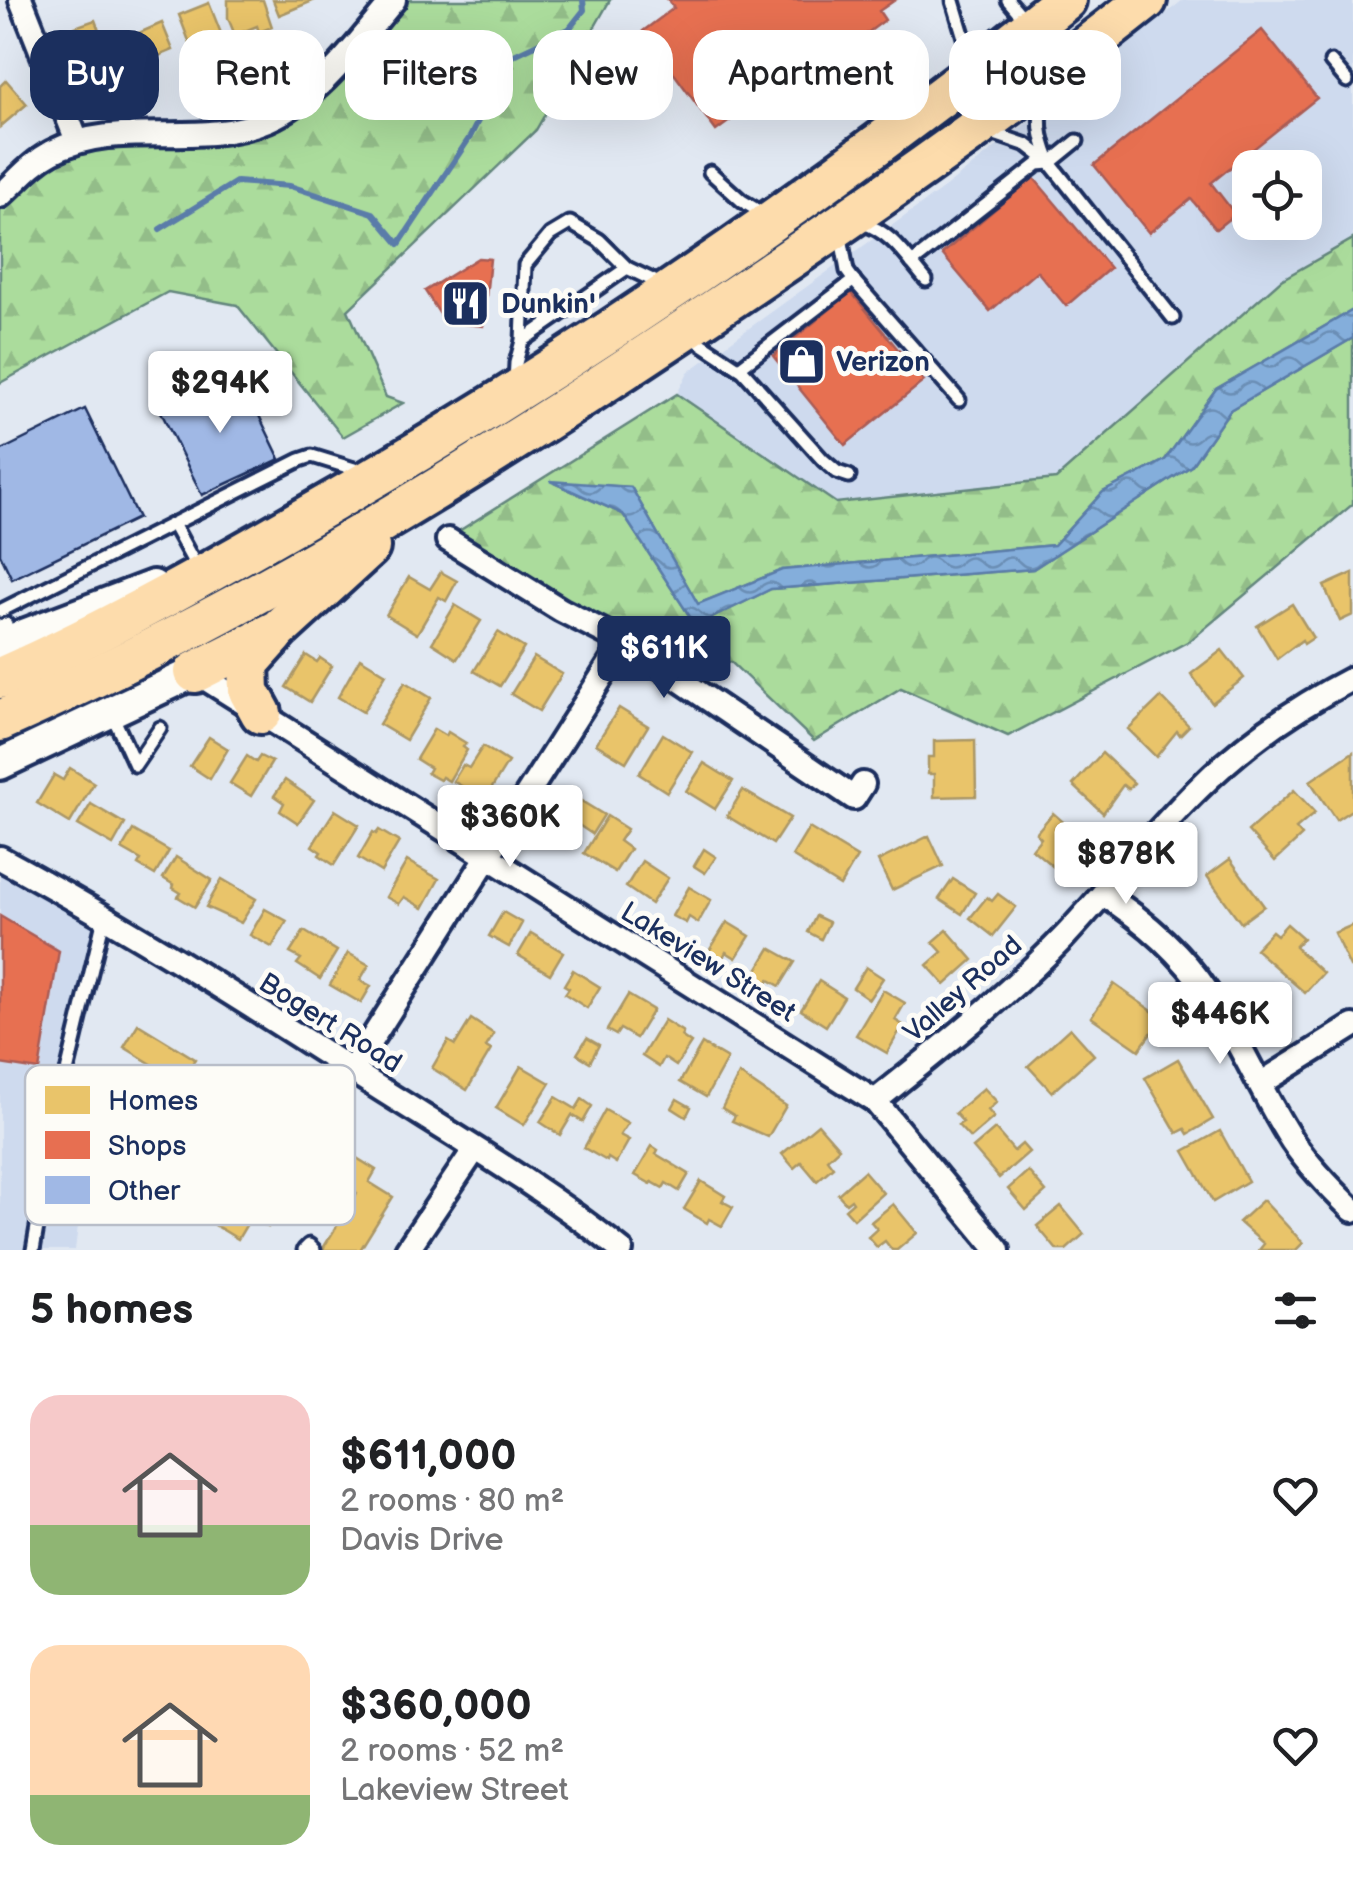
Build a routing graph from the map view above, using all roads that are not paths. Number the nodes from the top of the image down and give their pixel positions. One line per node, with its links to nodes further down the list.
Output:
1 (21, 0): 15 (street)
2 (394, 0): 15 (street)
3 (1064, 0): 6 (highway)
4 (1146, 0): 8 (highway)
5 (953, 1): 7 (lane)
6 (1020, 13)
7 (962, 30)
8 (1107, 30)
9 (1331, 62): 10 (lane)
10 (1348, 80)
11 (949, 91): 20 (highway)
12 (988, 120): 14 (highway)
13 (1039, 120): 17 (lane)
14 (977, 128): 17 (lane); 21 (highway)
15 (77, 141): 19 (street)
16 (1077, 141): 17 (lane)
17 (1050, 163): 22 (lane); 27 (lane)
18 (710, 172): 20 (lane)
19 (0, 196)
20 (775, 220): 26 (highway)
21 (844, 221): 22 (lane); 24 (lane); 28 (highway)
22 (912, 263): 25 (lane)
23 (627, 268): 26 (lane); 29 (lane); 29 (lane)
24 (854, 280): 30 (lane); 32 (lane)
25 (926, 280)
26 (674, 290): 31 (highway)
27 (1172, 318)
28 (682, 331): 30 (lane); 35 (highway)
29 (522, 340): 31 (lane)
30 (739, 368): 34 (lane)
31 (515, 395): 33 (highway)
32 (959, 400)
33 (378, 476): 36 (lane); 38 (highway)
34 (849, 476)
35 (424, 497): 41 (highway); 48 (highway)
36 (172, 524): 39 (lane); 40 (lane)
37 (448, 540): 42 (street)
38 (258, 545): 39 (highway); 44 (highway)
39 (198, 568): 40 (street)
40 (4, 627)
41 (278, 630): 43 (highway); 47 (highway)
42 (624, 642): 51 (street); 52 (street)
43 (195, 672): 46 (street); 47 (street, Lakeview Street)
44 (0, 678)
45 (1353, 678): 54 (street, Valley Road)
46 (112, 712): 49 (lane); 50 (street)
47 (261, 713): 52 (street, Lakeview Street)
48 (0, 721)
49 (160, 728)
50 (0, 764)
51 (863, 784)
52 (488, 856): 59 (street); 62 (street, Lakeview Street)
53 (0, 858): 55 (street, Bogert Road)
54 (1103, 894): 61 (street); 62 (street, Valley Road)
55 (105, 914): 57 (lane); 58 (street, Bogert Road)
56 (1353, 1026): 61 (street)
57 (69, 1065)
58 (344, 1065)
59 (355, 1065)
60 (355, 1072): 63 (street, Bogert Road)
61 (1260, 1084): 64 (street)
62 (875, 1101): 71 (street, Lakeview Street)
63 (474, 1149): 69 (street); 70 (street, Bogert Road)
64 (1353, 1210)
65 (38, 1225): 66 (lane)
66 (34, 1250)
67 (304, 1250): 68 (lane)
68 (314, 1250)
69 (407, 1250)
70 (621, 1250)
71 (998, 1250)

